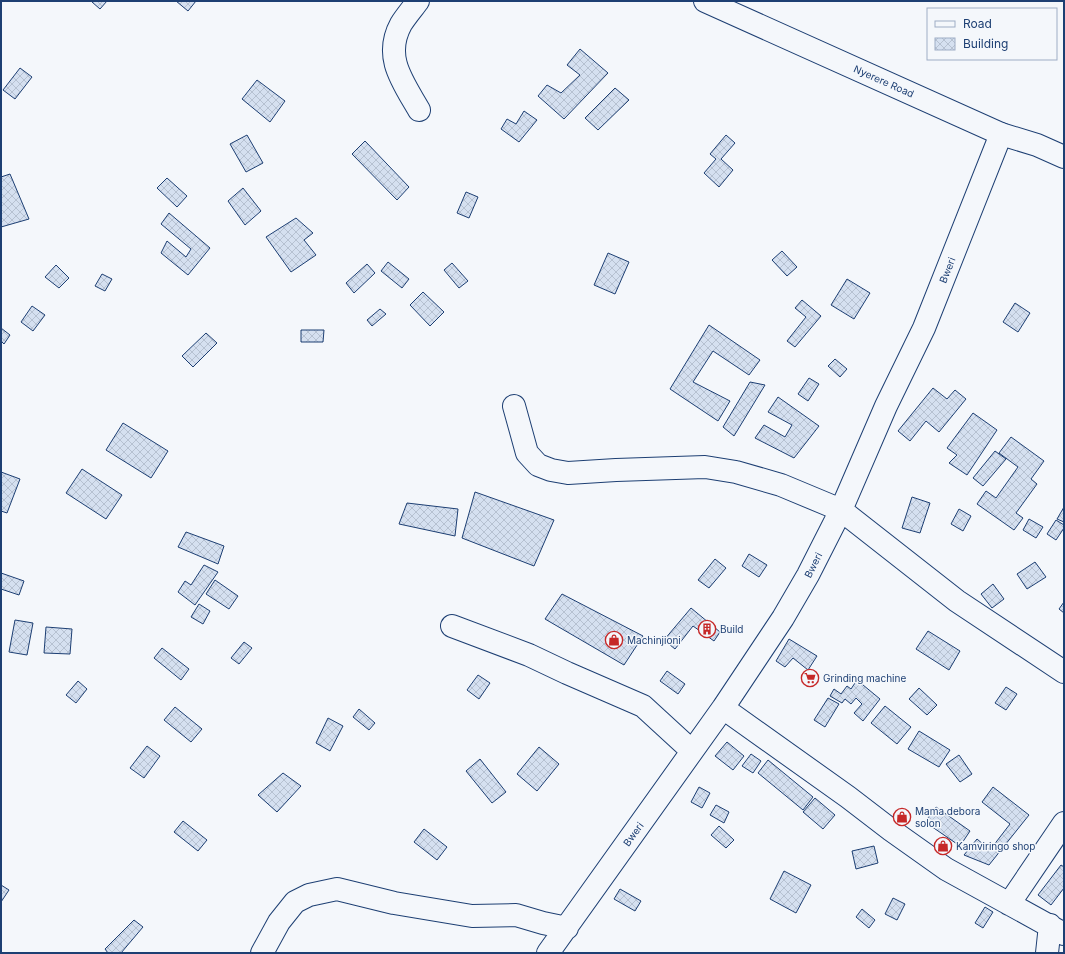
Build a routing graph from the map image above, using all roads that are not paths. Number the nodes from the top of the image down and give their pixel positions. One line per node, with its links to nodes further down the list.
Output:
1 (418, 1): 3 (street)
2 (705, 1): 4 (street, Nyerere Road)
3 (419, 110)
4 (1001, 134): 5 (street, Nyerere Road); 7 (street, Bweri)
5 (1064, 157)
6 (514, 406): 7 (street)
7 (841, 510): 9 (street); 10 (street, Bweri)
8 (452, 626): 11 (street)
9 (1064, 672)
10 (723, 708): 11 (street, Bweri); 13 (street)
11 (692, 751): 14 (street, Bweri)
12 (1064, 823): 13 (street)
13 (1009, 904): 15 (street)
14 (567, 928): 16 (street); 17 (street, Bweri)
15 (1057, 929): 18 (street)
16 (262, 953)
17 (548, 953)
18 (1047, 953)

